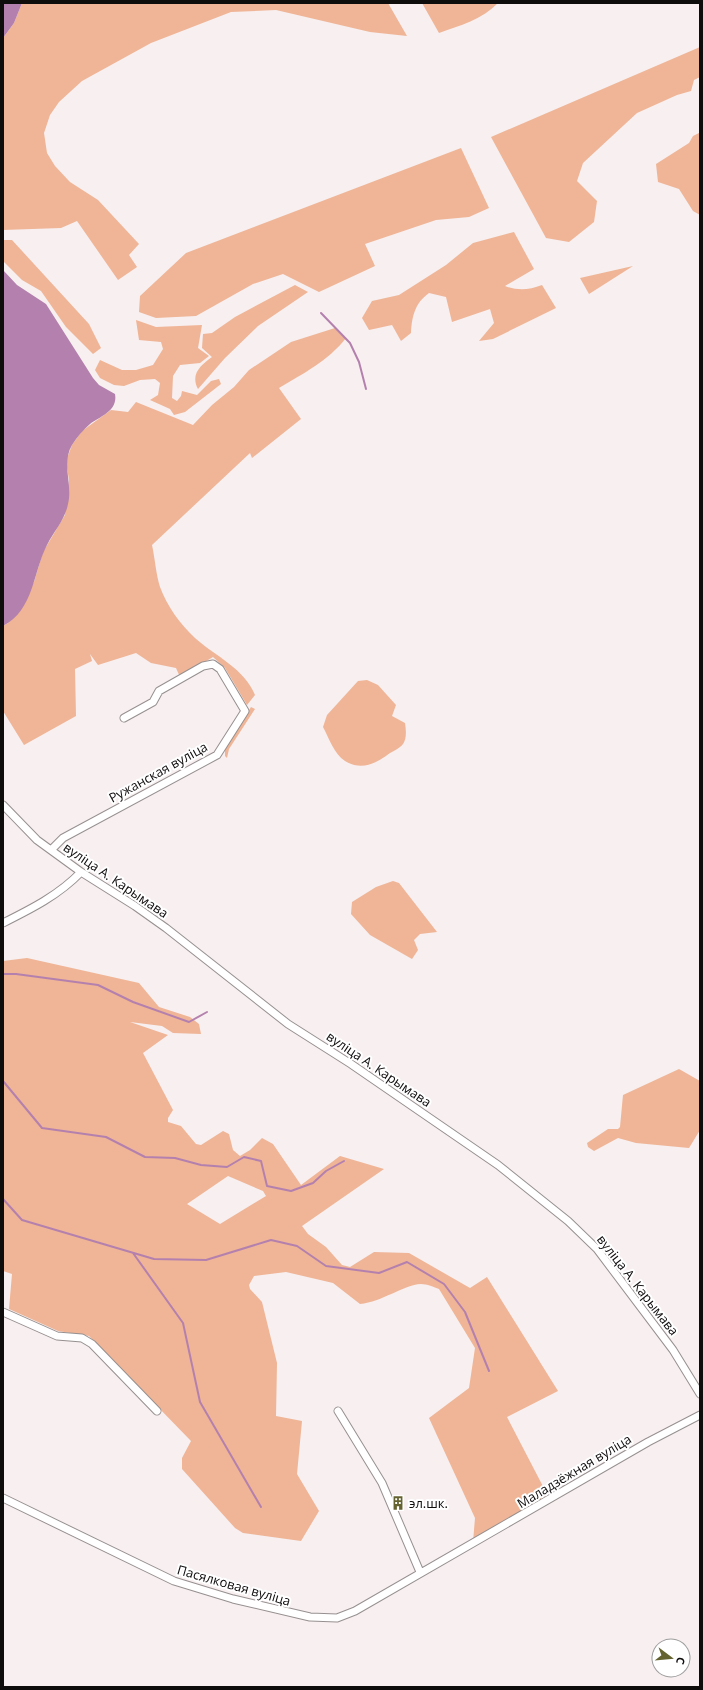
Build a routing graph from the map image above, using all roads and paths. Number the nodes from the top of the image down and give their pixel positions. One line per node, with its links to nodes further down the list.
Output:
1 (124, 718): 3 (street, Ружанская вуліца)
2 (3, 805): 3 (street, вуліца А. Карымава)
3 (51, 850): 4 (street, вуліца А. Карымава)
4 (81, 872): 5 (street); 7 (street, вуліца А. Карымава)
5 (3, 923)
6 (3, 1312): 8 (street)
7 (700, 1394)
8 (157, 1411)
9 (338, 1411): 13 (street)
10 (700, 1415): 12 (street, Маладзёжная вуліца)
11 (3, 1498): 13 (street, Пасялковая вуліца)
12 (461, 1551): 13 (street, Пасялковая вуліца)
13 (420, 1572)

